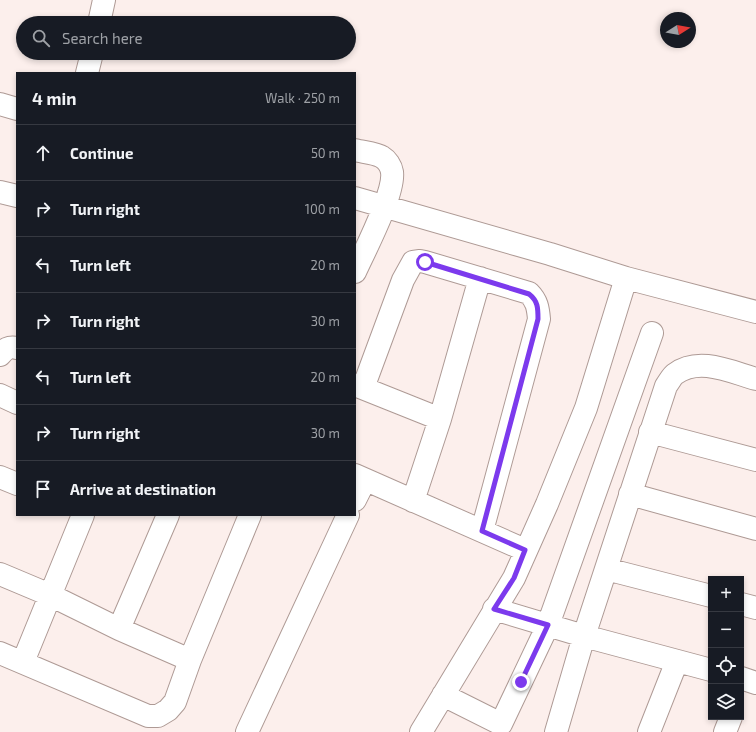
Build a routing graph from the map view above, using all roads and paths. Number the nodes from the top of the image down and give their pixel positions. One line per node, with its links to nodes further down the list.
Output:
1 (104, 0): 2 (street)
2 (101, 16)
3 (90, 60): 4 (street)
4 (87, 72)
5 (0, 104): 6 (street)
6 (16, 109)
7 (356, 150): 11 (street)
8 (0, 192): 9 (street)
9 (16, 196)
10 (356, 198): 11 (street)
11 (385, 206): 12 (street); 14 (street)
12 (356, 270)
13 (480, 278): 20 (street); 23 (street); 37 (street)
14 (626, 278): 15 (street); 38 (street)
15 (756, 312)
16 (652, 334): 46 (street)
17 (16, 348): 18 (street)
18 (0, 355)
19 (756, 379): 24 (street)
20 (359, 386): 23 (street)
21 (0, 395): 22 (street)
22 (16, 403)
23 (440, 419): 31 (street)
24 (650, 432): 25 (street); 29 (street)
25 (756, 460)
26 (0, 477): 28 (street)
27 (360, 478): 30 (street); 31 (street)
28 (16, 484)
29 (630, 494): 36 (street); 39 (street)
30 (356, 496)
31 (413, 501): 37 (street)
32 (82, 516): 41 (street)
33 (168, 516): 47 (street)
34 (250, 516): 50 (street)
35 (348, 516): 58 (street)
36 (756, 529)
37 (482, 531): 38 (street)
38 (525, 550): 45 (street)
39 (606, 569): 42 (street); 48 (street)
40 (0, 574): 41 (street)
41 (50, 595): 47 (street); 52 (street)
42 (708, 595)
43 (744, 605): 44 (street)
44 (756, 608)
45 (494, 609): 46 (street); 54 (street)
46 (548, 625): 48 (street); 57 (street)
47 (118, 628): 50 (street)
48 (584, 636): 51 (street); 60 (street)
49 (0, 653): 52 (street)
50 (190, 660): 56 (street)
51 (677, 661): 53 (street); 61 (street)
52 (23, 662): 56 (street)
53 (708, 669)
54 (443, 695): 57 (street); 59 (street)
55 (730, 720): 62 (street)
56 (162, 724)
57 (499, 728)
58 (247, 732)
59 (421, 732)
60 (556, 732)
61 (648, 732)
62 (725, 732)

